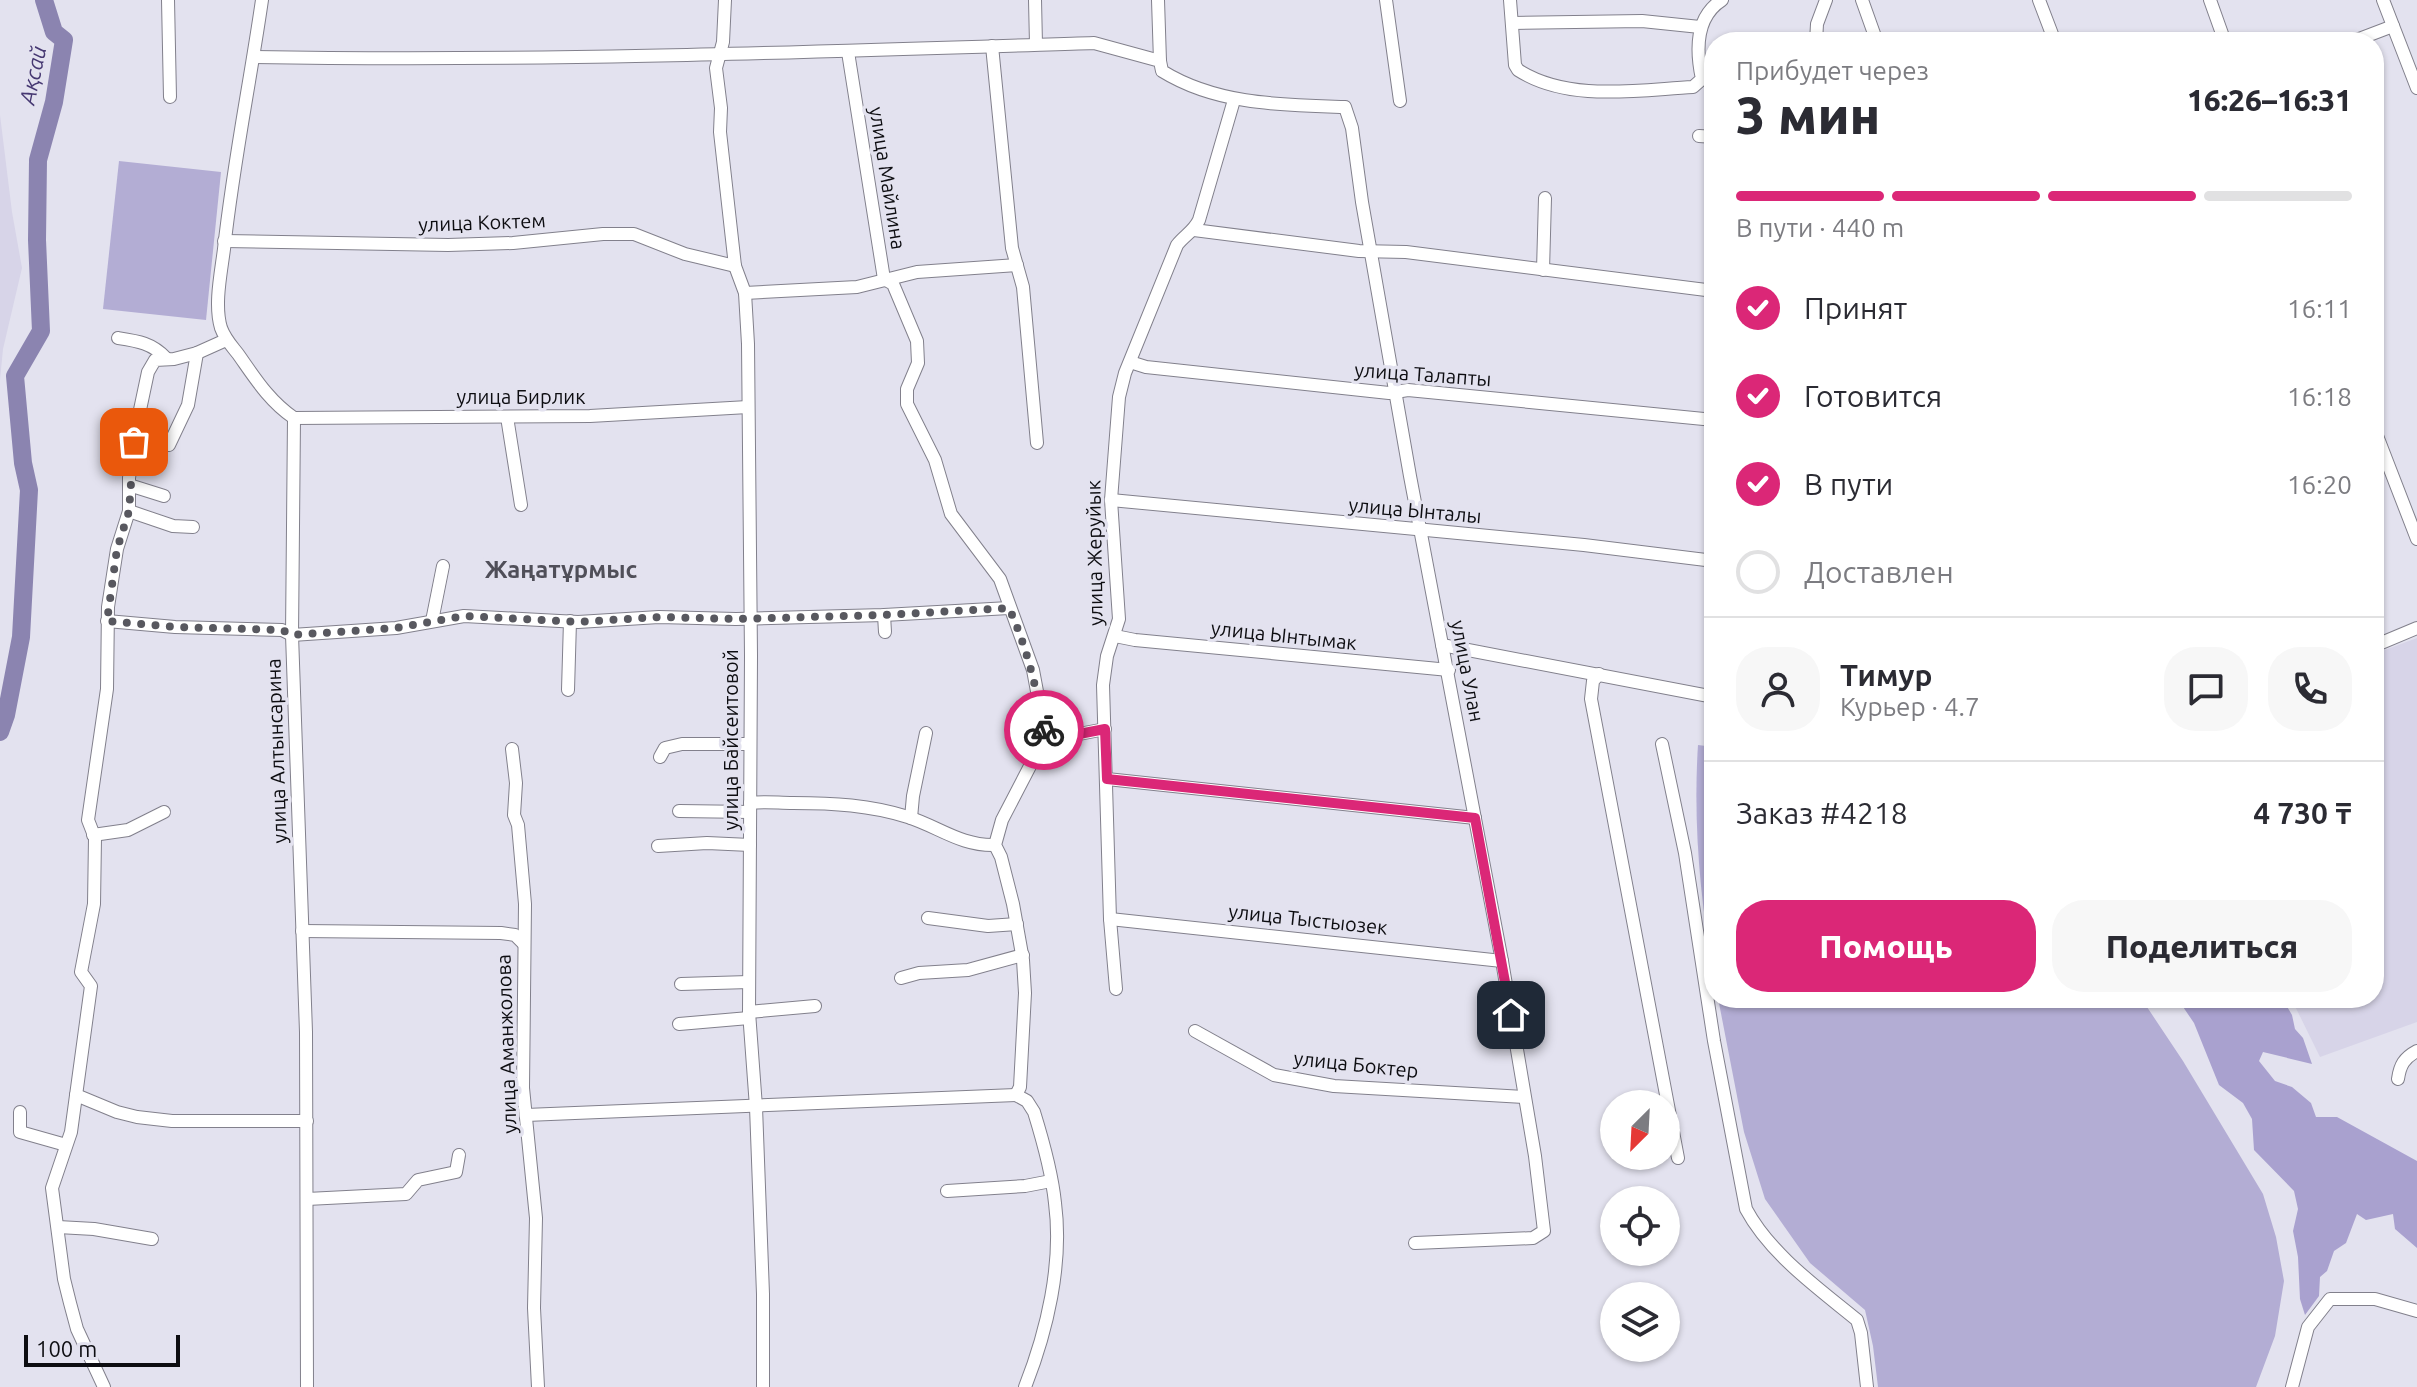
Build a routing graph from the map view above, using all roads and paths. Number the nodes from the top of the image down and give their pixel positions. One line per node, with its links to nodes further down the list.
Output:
1 (168, 0): 31 (street)
2 (262, 0): 26 (street)
3 (725, 0): 25 (street, улица Байсеитовой)
4 (1035, 0): 22 (street)
5 (1158, 0): 27 (street)
6 (1386, 0): 33 (street)
7 (1510, 0): 14 (street)
8 (1722, 0): 16 (street)
9 (1826, 0): 17 (street)
10 (1862, 0): 18 (street)
11 (2039, 0): 19 (street)
12 (2210, 0): 20 (street)
13 (2383, 0): 15 (street)
14 (1512, 23): 16 (street); 29 (street)
15 (2393, 26): 21 (street); 30 (street)
16 (1700, 27): 28 (street)
17 (1817, 32)
18 (1873, 32)
19 (2051, 32)
20 (2221, 32)
21 (2377, 32)
22 (1036, 44): 23 (street); 27 (street)
23 (992, 46): 24 (street); 40 (street)
24 (848, 52): 25 (street); 43 (street, улица Майлина)
25 (718, 55): 26 (street); 41 (street, улица Байсеитовой)
26 (254, 57): 38 (street)
27 (1160, 61): 32 (street)
28 (1704, 72)
29 (1704, 82)
30 (2417, 88)
31 (170, 97)
32 (1234, 100): 37 (street, улица Жеруйык); 39 (street, улица Улан)
33 (1400, 101)
34 (1699, 136): 35 (street)
35 (1704, 136)
36 (1545, 198): 42 (street)
37 (1194, 230): 39 (street); 50 (street, улица Жеруйык)
38 (224, 241): 41 (street, улица Коктем); 47 (street)
39 (1370, 250): 42 (street); 51 (street, улица Улан)
40 (1017, 265): 43 (street); 56 (street)
41 (735, 266): 45 (street, улица Байсеитовой)
42 (1543, 270): 44 (street)
43 (884, 279): 45 (street); 69 (street, улица Майлина)
44 (1704, 290)
45 (745, 293): 52 (street, улица Байсеитовой)
46 (118, 338): 49 (street)
47 (226, 340): 48 (street); 54 (street)
48 (197, 353): 49 (street); 57 (street)
49 (166, 358): 59 (street)
50 (1130, 362): 51 (street, улица Талапты); 61 (street, улица Жеруйык)
51 (1397, 390): 55 (street, улица Талапты); 65 (street, улица Улан)
52 (748, 407): 53 (street, улица Бирлик); 71 (street, улица Байсеитовой)
53 (507, 417): 54 (street, улица Бирлик); 62 (street)
54 (294, 418): 77 (street, улица Алтынсарина)
55 (1704, 419)
56 (1037, 443)
57 (169, 445)
58 (2384, 454): 66 (street)
59 (129, 485): 60 (street); 63 (street)
60 (164, 496)
61 (1111, 500): 65 (street, улица Ынталы); 78 (street, улица Жеруйык)
62 (521, 505)
63 (129, 511): 64 (street); 72 (street)
64 (193, 527)
65 (1421, 531): 67 (street, улица Ынталы); 80 (street, улица Улан)
66 (2417, 539)
67 (1704, 560)
68 (443, 566): 73 (street)
69 (1009, 608): 70 (street); 87 (street, улица Майлина)
70 (884, 615): 71 (street); 76 (street)
71 (750, 617): 74 (street); 88 (street, улица Байсеитовой)
72 (107, 621): 77 (street); 98 (street)
73 (432, 621): 74 (street); 77 (street)
74 (570, 621): 83 (street)
75 (2417, 628): 79 (street)
76 (885, 632)
77 (292, 635): 105 (street, улица Алтынсарина)
78 (1115, 636): 81 (street, улица Ынтымак); 85 (street, улица Жеруйык)
79 (2384, 642)
80 (1442, 645): 81 (street, улица Улан); 82 (street)
81 (1449, 670): 97 (street, улица Улан)
82 (1599, 674): 84 (street); 121 (street)
83 (568, 690)
84 (1704, 695)
85 (1105, 729): 87 (street); 92 (street, улица Жеруйык)
86 (926, 733): 96 (street)
87 (1043, 741): 100 (street)
88 (749, 744): 91 (street); 93 (street, улица Байсеитовой)
89 (1662, 744): 109 (street)
90 (512, 749): 106 (street, улица Аманжолова)
91 (660, 757)
92 (1107, 779): 97 (street); 103 (street, улица Жеруйык)
93 (750, 807): 94 (street); 96 (street); 99 (street, улица Байсеитовой)
94 (679, 811)
95 (164, 812): 98 (street)
96 (911, 818): 100 (street)
97 (1475, 818): 108 (street, улица Улан)
98 (93, 835): 122 (street)
99 (750, 845): 101 (street); 111 (street, улица Байсеитовой)
100 (995, 845): 104 (street)
101 (658, 846)
102 (928, 918): 104 (street)
103 (1110, 919): 108 (street, улица Тыстыозек); 113 (street, улица Жеруйык)
104 (1017, 924): 107 (street)
105 (302, 931): 106 (street); 128 (street, улица Алтынсарина)
106 (524, 944): 127 (street, улица Аманжолова)
107 (1023, 955): 110 (street); 123 (street)
108 (1502, 961): 124 (street, улица Улан)
109 (1704, 976)
110 (901, 978)
111 (749, 982): 112 (street); 116 (street, улица Байсеитовой)
112 (681, 984)
113 (1116, 989)
114 (815, 1006): 116 (street)
115 (1709, 1008): 143 (street)
116 (749, 1015): 117 (street); 125 (street, улица Байсеитовой)
117 (679, 1024)
118 (1195, 1031): 124 (street, улица Боктер)
119 (2417, 1051): 120 (street)
120 (2398, 1079)
121 (1665, 1090)
122 (76, 1095): 128 (street); 129 (street)
123 (1016, 1095): 125 (street); 131 (street)
124 (1524, 1097): 136 (street, улица Улан)
125 (756, 1107): 127 (street); 141 (street, улица Байсеитовой)
126 (20, 1112): 129 (street)
127 (526, 1115): 140 (street, улица Аманжолова)
128 (307, 1121): 133 (street, улица Алтынсарина)
129 (66, 1145): 134 (street)
130 (459, 1155): 133 (street)
131 (1051, 1181): 132 (street); 142 (street)
132 (947, 1191)
133 (307, 1199): 139 (street, улица Алтынсарина)
134 (58, 1227): 135 (street); 138 (street)
135 (152, 1239)
136 (1415, 1243)
137 (2417, 1311): 144 (street)
138 (104, 1387)
139 (307, 1387)
140 (538, 1387)
141 (763, 1387)
142 (1025, 1387)
143 (1867, 1387)
144 (2292, 1387)

